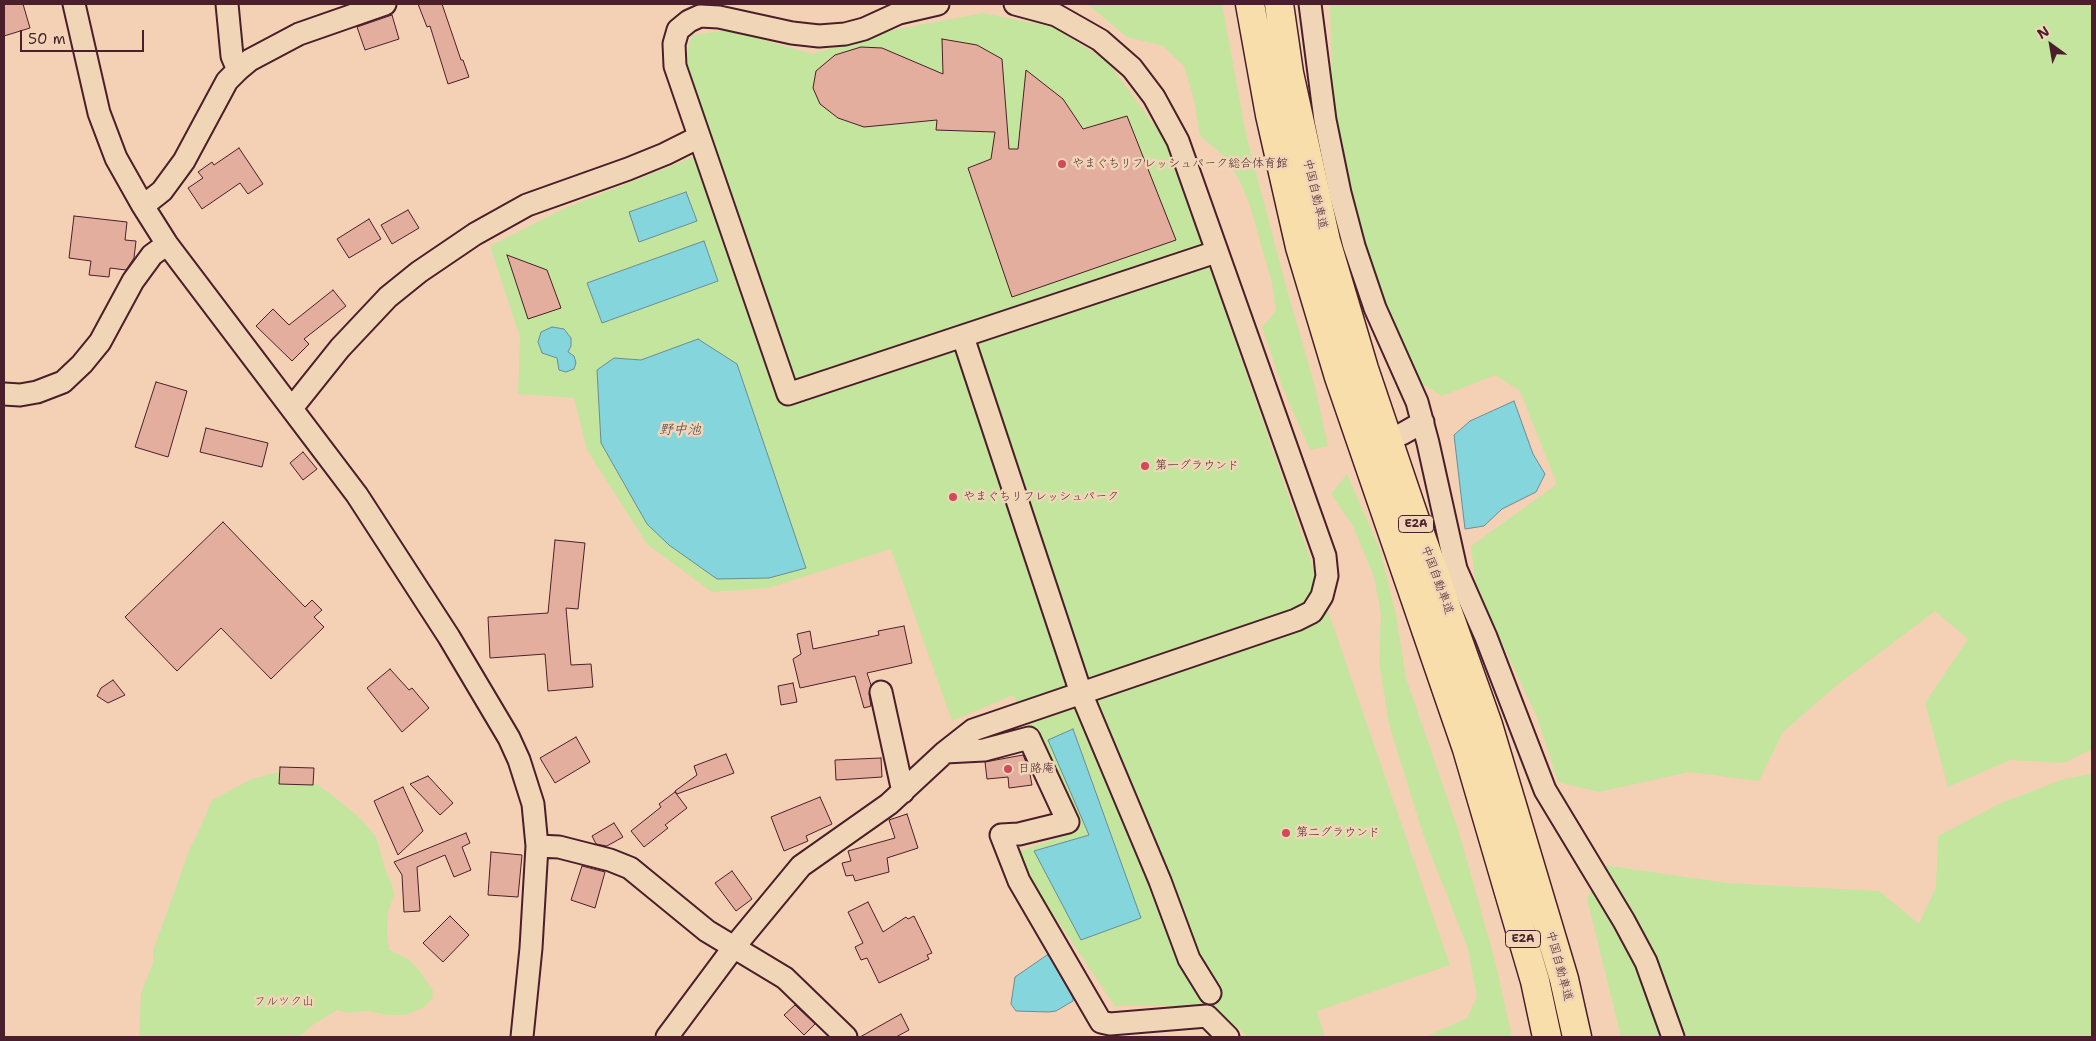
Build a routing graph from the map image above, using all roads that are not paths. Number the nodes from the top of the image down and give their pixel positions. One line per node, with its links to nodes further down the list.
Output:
1 (74, 4): 11 (street)
2 (226, 4): 9 (street)
3 (385, 4): 9 (street)
4 (938, 4): 10 (street)
5 (1015, 4): 13 (street)
6 (1250, 4): 23 (highway, E2A)
7 (1278, 4): 26 (highway, 中国自動車道 / E2A)
8 (1310, 4): 17 (street)
9 (238, 70): 11 (street)
10 (699, 137): 14 (street); 16 (street)
11 (143, 206): 12 (street)
12 (167, 244): 15 (street); 16 (street)
13 (1216, 252): 14 (street); 20 (street)
14 (963, 337): 20 (street)
15 (4, 394)
16 (292, 408): 24 (street)
17 (1423, 422): 18 (street); 36 (street)
18 (1402, 434)
19 (881, 692): 22 (street)
20 (1081, 693): 21 (street); 27 (street)
21 (945, 752): 22 (street); 31 (street)
22 (902, 792): 25 (street)
23 (1495, 842): 32 (highway); 33 (highway, E2A)
24 (537, 846): 25 (street); 28 (street)
25 (734, 947): 29 (street); 30 (street)
26 (1564, 978): 34 (highway, 中国自動車道 / E2A); 35 (highway)
27 (1210, 993)
28 (522, 1037)
29 (668, 1037)
30 (846, 1037)
31 (1228, 1037)
32 (1530, 1037)
33 (1547, 1037)
34 (1577, 1037)
35 (1582, 1037)
36 (1673, 1037)

